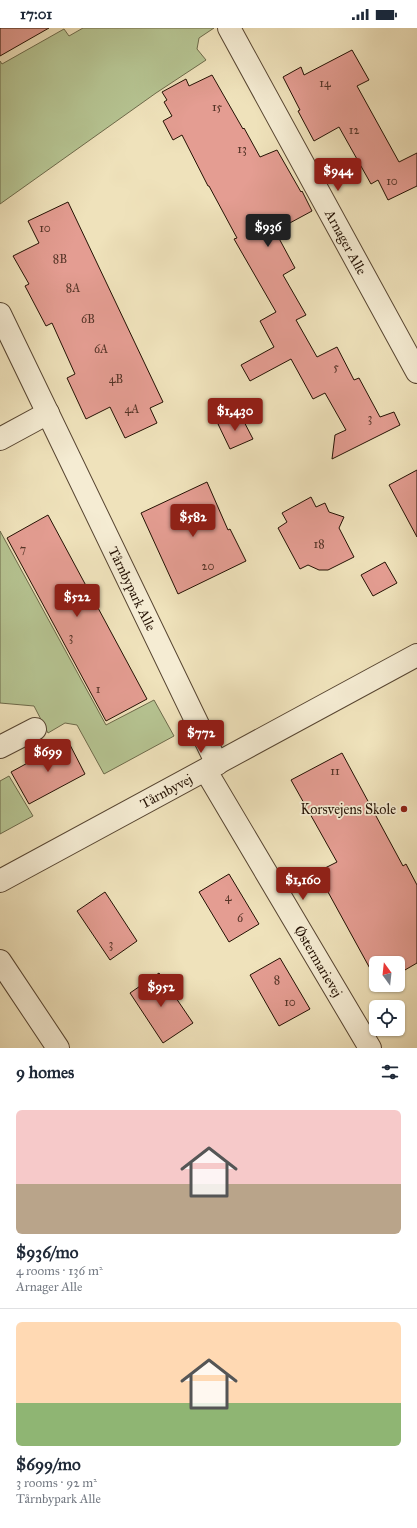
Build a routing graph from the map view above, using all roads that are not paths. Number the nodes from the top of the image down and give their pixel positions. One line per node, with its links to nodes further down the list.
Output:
1 (229, 28): 3 (street, Arnager Alle)
2 (0, 314): 4 (street, Tårnbypark Alle)
3 (417, 372)
4 (48, 413): 5 (street); 9 (street, Tårnbypark Alle)
5 (0, 439)
6 (417, 655): 9 (street, Tårnbyvej)
7 (35, 729): 8 (street)
8 (0, 747)
9 (212, 767): 10 (street, Tårnbyvej); 13 (street, Østermarievej)
10 (0, 881)
11 (0, 961): 12 (street)
12 (58, 1048)
13 (370, 1048)

